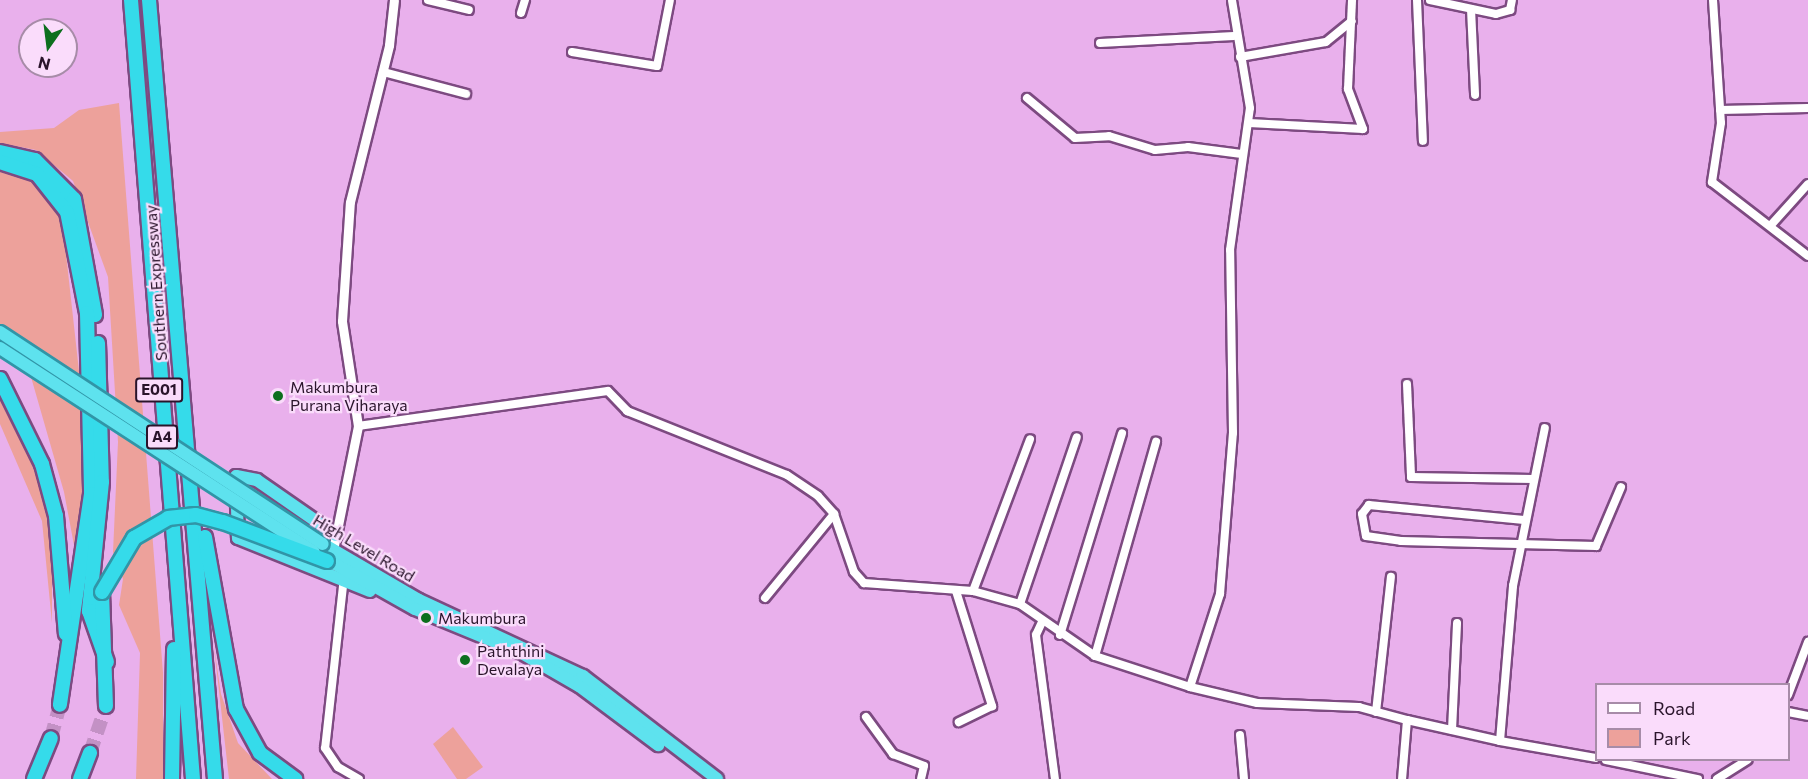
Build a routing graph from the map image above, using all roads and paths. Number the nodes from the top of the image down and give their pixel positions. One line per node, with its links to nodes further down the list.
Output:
1 (131, 0): 55 (highway, Southern Expressway / E001)
2 (149, 0): 38 (highway, Southern Expressway / E001)
3 (394, 0): 21 (street)
4 (428, 0): 14 (street)
5 (525, 0): 15 (street)
6 (670, 0): 19 (street)
7 (1232, 0): 17 (street)
8 (1352, 0): 16 (street)
9 (1417, 0): 28 (street)
10 (1431, 0): 13 (street)
11 (1512, 0): 13 (street)
12 (1713, 0): 26 (street)
13 (1471, 9): 23 (street)
14 (469, 10)
15 (521, 13)
16 (1352, 21): 20 (street); 27 (street)
17 (1234, 36): 18 (street); 20 (street)
18 (1100, 43)
19 (572, 52)
20 (1240, 57): 27 (street)
21 (383, 72): 22 (street); 40 (street)
22 (466, 94)
23 (1475, 95)
24 (1027, 98): 30 (street)
25 (1808, 108): 26 (street)
26 (1720, 110): 33 (street)
27 (1249, 123): 30 (street)
28 (1423, 141)
29 (0, 152): 66 (highway)
30 (1242, 154): 67 (street)
31 (0, 162): 64 (highway)
32 (1808, 184): 33 (street)
33 (1772, 225): 34 (street)
34 (1808, 256)
35 (0, 332): 52 (highway, High Level Road / A4, bridge)
36 (0, 348): 52 (highway, High Level Road / A4, bridge)
37 (0, 380): 64 (highway)
38 (181, 384): 89 (highway, Southern Expressway / E001); 90 (highway)
39 (1407, 384): 46 (street)
40 (358, 426): 48 (street); 50 (street)
41 (1545, 428): 46 (street)
42 (1122, 433): 62 (street)
43 (1077, 436): 59 (street)
44 (1030, 440): 57 (street)
45 (1156, 442): 65 (street)
46 (1533, 479): 49 (street)
47 (1621, 487): 51 (street)
48 (834, 514): 56 (street); 58 (street)
49 (1524, 520): 51 (street); 51 (street)
50 (336, 535): 52 (street); 53 (highway)
51 (1519, 546): 80 (street)
52 (325, 552): 53 (highway, High Level Road / A4); 66 (highway, bridge); 93 (highway, High Level Road / A4)
53 (344, 578): 91 (street); 92 (highway, High Level Road / A4)
54 (1391, 578): 71 (street)
55 (175, 591): 87 (highway); 88 (highway, Southern Expressway / E001)
56 (956, 591): 57 (street); 76 (street)
57 (973, 591): 59 (street)
58 (765, 598)
59 (1020, 604): 60 (street)
60 (1042, 622): 62 (street); 95 (street)
61 (1457, 623): 77 (street)
62 (1060, 635): 65 (street)
63 (1808, 642): 68 (street)
64 (70, 656): 69 (highway)
65 (1095, 656): 67 (street)
66 (107, 662): 70 (highway)
67 (1190, 687): 71 (street)
68 (1790, 689)
69 (60, 705)
70 (106, 706)
71 (1376, 712): 75 (street)
72 (1790, 712): 73 (street)
73 (1808, 716)
74 (866, 717): 94 (street)
75 (1407, 720): 77 (street); 97 (street)
76 (959, 723)
77 (1452, 730): 80 (street)
78 (1240, 735): 96 (street)
79 (51, 738): 85 (highway)
80 (1500, 741): 82 (street)
81 (90, 753): 86 (highway)
82 (1595, 758)
83 (1615, 761): 98 (street)
84 (1743, 761): 99 (street)
85 (34, 779)
86 (80, 779)
87 (172, 779)
88 (193, 779)
89 (215, 779)
90 (295, 779)
91 (359, 779)
92 (702, 779)
93 (717, 779)
94 (921, 779)
95 (1055, 779)
96 (1244, 779)
97 (1402, 779)
98 (1698, 779)
99 (1717, 779)

